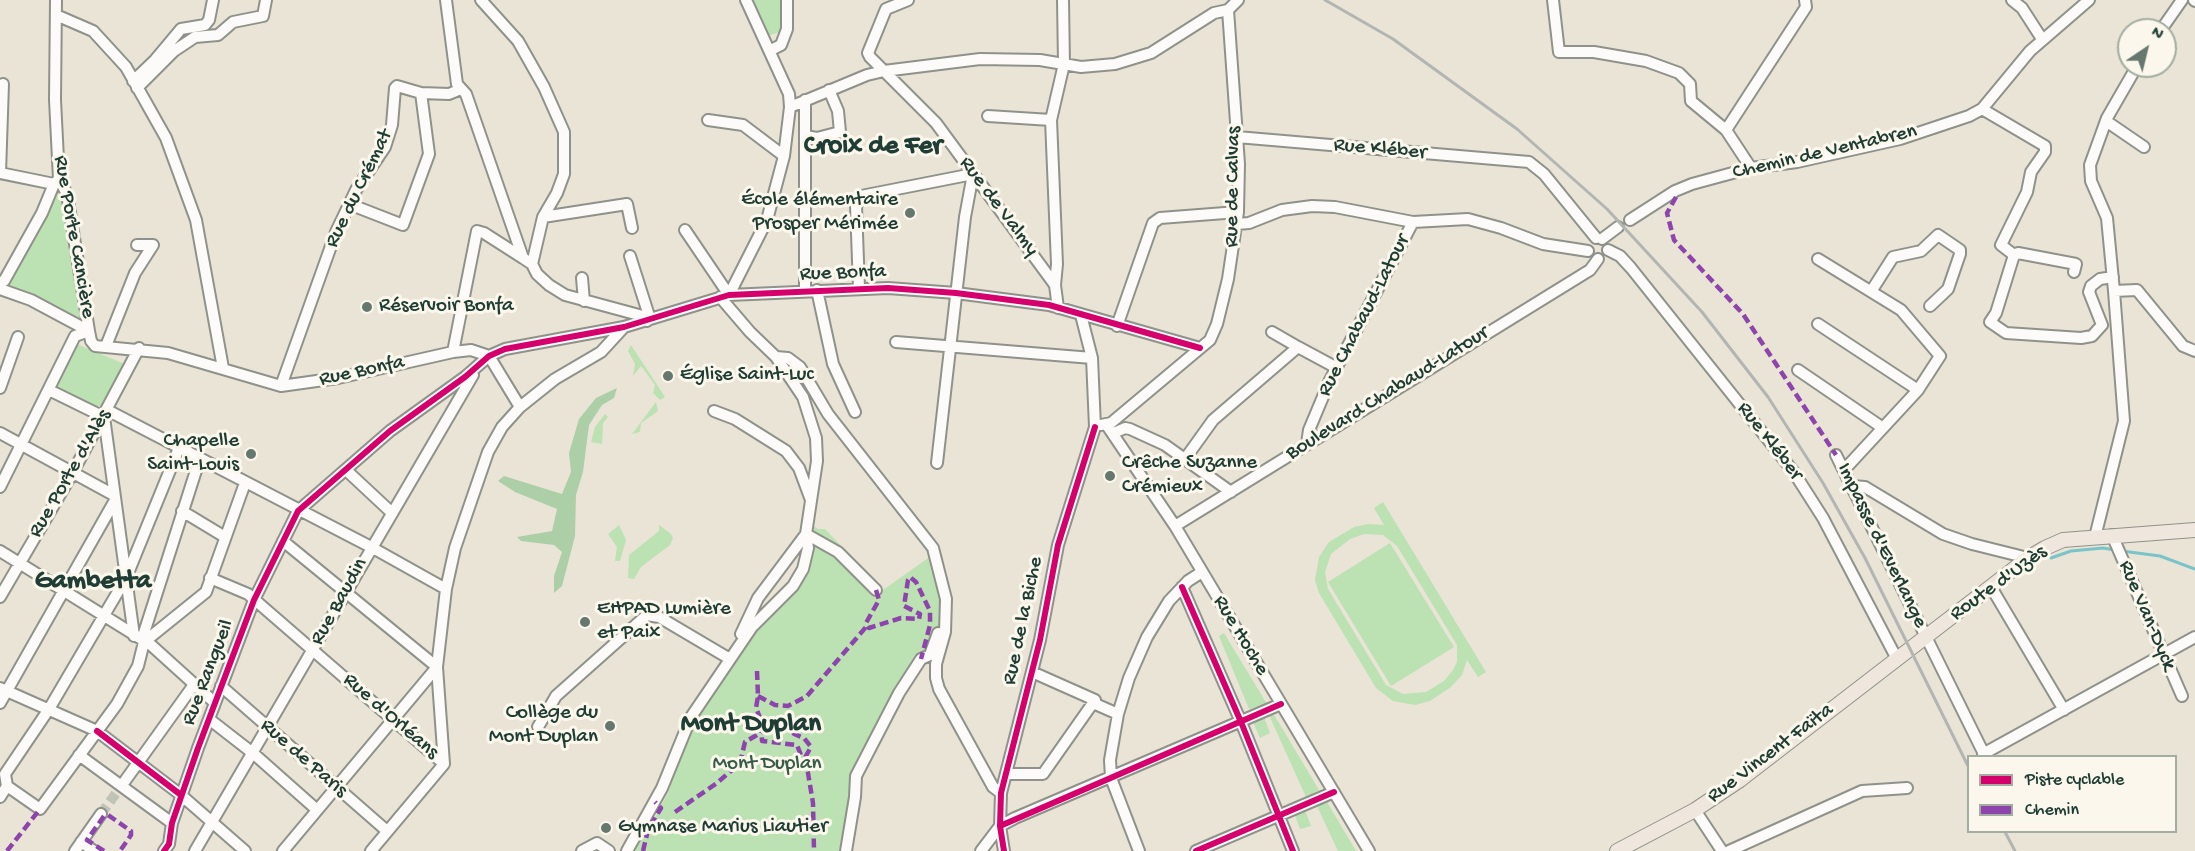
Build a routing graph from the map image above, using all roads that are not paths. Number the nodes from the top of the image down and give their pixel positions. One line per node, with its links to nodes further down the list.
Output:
1 (56, 0): 17 (street, Rue Porte Cancière)
2 (213, 0): 25 (street)
3 (266, 0): 25 (street)
4 (446, 0): 26 (street)
5 (481, 0): 47 (street)
6 (746, 0): 20 (street)
7 (787, 0): 20 (street)
8 (908, 0): 22 (street, Rue de Valmy)
9 (1063, 0): 21 (street)
10 (1238, 0): 16 (street)
11 (1552, 0): 36 (street)
12 (1805, 0): 36 (street)
13 (2012, 0): 19 (street)
14 (2089, 0): 19 (street, Chemin de Ventabren)
15 (2182, 0): 18 (street)
16 (1228, 10): 21 (street); 38 (street, Rue de Calvas)
17 (56, 15): 25 (street); 44 (street, Rue Porte Cancière)
18 (2170, 18)
19 (2042, 39): 31 (street, Chemin de Ventabren)
20 (771, 50): 30 (street)
21 (1064, 64): 22 (street); 34 (street)
22 (884, 71): 27 (street); 43 (street, Rue de Valmy)
23 (2130, 78): 35 (street)
24 (3, 84): 42 (street)
25 (135, 84): 98 (street)
26 (461, 89): 28 (street, Rue du Crémat); 62 (street)
27 (829, 90): 29 (street); 37 (street)
28 (420, 93): 45 (street, Rue du Crémat); 45 (street)
29 (805, 100): 30 (street); 37 (street)
30 (790, 107): 40 (street)
31 (1982, 109): 41 (street, Chemin de Ventabren); 58 (street)
32 (988, 116): 34 (street)
33 (708, 120): 40 (street)
34 (1051, 120): 67 (street)
35 (2106, 121): 39 (street); 64 (street)
36 (1726, 130): 41 (street)
37 (805, 136): 72 (street)
38 (1237, 138): 46 (street, Rue de Calvas); 54 (street, Rue Kléber)
39 (2144, 147)
40 (784, 156): 75 (street)
41 (1751, 168): 48 (street, Chemin de Ventabren)
42 (0, 173): 44 (street)
43 (973, 174): 67 (street, Rue de Valmy); 68 (street); 74 (street)
44 (56, 182): 66 (street); 84 (street, Rue Porte Cancière)
45 (349, 204): 101 (street, Rue du Crémat)
46 (1238, 212): 50 (street, Rue de Calvas); 82 (street)
47 (543, 217): 52 (street); 62 (street)
48 (1630, 220)
49 (1413, 222): 50 (street); 57 (street); 99 (street, Rue Chabaud-Latour)
50 (1237, 225): 92 (street, Rue de Calvas)
51 (1618, 227): 54 (street)
52 (632, 228)
53 (685, 230): 75 (street)
54 (1599, 238): 56 (street, Rue Kléber); 57 (street)
55 (137, 245): 88 (street)
56 (1608, 250): 60 (street); 162 (street, Rue Kléber)
57 (1588, 251): 60 (street)
58 (2014, 255): 63 (street); 64 (street)
59 (630, 256): 80 (street)
60 (1598, 259): 113 (street, Boulevard Chabaud-Latour)
61 (1818, 259): 71 (street)
62 (528, 261): 76 (street); 94 (street)
63 (2074, 272)
64 (2113, 277): 73 (street)
65 (582, 278): 76 (street)
66 (0, 282)
67 (1055, 285): 78 (street, Rue de Valmy)
68 (859, 288): 70 (street, Rue Bonfa); 74 (street, Rue Bonfa)
69 (0, 289): 84 (street)
70 (817, 290): 72 (street, Rue Bonfa); 107 (street)
71 (1872, 290): 77 (street); 104 (street)
72 (805, 291): 75 (street, Rue Bonfa)
73 (2114, 291): 93 (street); 136 (street)
74 (956, 293): 78 (street, Rue Bonfa); 89 (street)
75 (724, 296): 80 (street, Rue Bonfa); 96 (street)
76 (584, 301): 80 (street)
77 (1930, 306)
78 (1059, 308): 79 (street, Rue Bonfa)
79 (1081, 315): 82 (street, Rue Bonfa); 97 (street, Rue de la Biche)
80 (649, 320): 83 (street, Rue Bonfa)
81 (1818, 324): 104 (street)
82 (1117, 326): 92 (street, Rue Bonfa)
83 (624, 327): 95 (street, Rue Bonfa); 105 (street)
84 (88, 331): 88 (street); 103 (street)
85 (1272, 332): 90 (street)
86 (18, 337): 102 (street)
87 (896, 342): 89 (street)
88 (106, 346): 91 (street, Rue Bonfa)
89 (949, 347): 97 (street); 118 (street)
90 (1298, 347): 99 (street); 117 (street)
91 (139, 348): 98 (street, Rue Bonfa); 108 (street, Rue Porte d'Alès)
92 (1200, 348): 109 (street, Rue de Calvas)
93 (2195, 351)
94 (453, 352): 95 (street, Rue Bonfa); 101 (street, Rue Bonfa)
95 (489, 356): 105 (street); 119 (street); 130 (street, Rue Baudin)
96 (776, 357): 127 (street); 154 (street)
97 (1092, 358): 109 (street, Rue de la Biche)
98 (223, 368): 101 (street, Rue Bonfa)
99 (1337, 368): 113 (street, Rue Chabaud-Latour)
100 (1798, 370): 110 (street)
101 (281, 386)
102 (0, 388)
103 (49, 390): 108 (street); 112 (street)
104 (1917, 390): 110 (street)
105 (520, 407): 147 (street)
106 (714, 411): 127 (street)
107 (855, 412)
108 (105, 414): 114 (street); 121 (street, Rue Porte d'Alès); 126 (street)
109 (1106, 427): 117 (street); 131 (street, Rue Hoche); 164 (street, Rue de la Biche)
110 (1883, 428): 120 (street)
111 (0, 433): 112 (street)
112 (21, 444): 121 (street); 124 (street)
113 (1307, 444): 125 (street, Boulevard Chabaud-Latour)
114 (179, 448): 116 (street); 143 (street)
115 (1836, 455): 120 (street, Impasse d'Everlange)
116 (200, 458): 122 (street); 128 (street)
117 (1185, 459): 125 (street)
118 (937, 463)
119 (346, 470): 129 (street); 130 (street)
120 (1844, 470): 123 (street, Impasse d'Everlange)
121 (72, 474): 126 (street); 141 (street, Rue Porte d'Alès)
122 (245, 483): 129 (street); 135 (street)
123 (1852, 486): 140 (street); 157 (street, Impasse d'Everlange)
124 (0, 487)
125 (1231, 492): 131 (street, Boulevard Chabaud-Latour)
126 (113, 498): 143 (street); 150 (street)
127 (811, 500): 133 (street)
128 (182, 511): 135 (street); 156 (street)
129 (298, 511): 137 (street, Rue Rangueil); 138 (street)
130 (391, 512): 138 (street, Rue Baudin)
131 (1175, 526): 142 (street, Rue Hoche)
132 (2195, 530): 134 (main road, Route d'Uzès)
133 (806, 534): 149 (street); 158 (street); 158 (street)
134 (2112, 535): 136 (main road, Route d'Uzès); 160 (street, Rue Van-Dyck)
135 (225, 537): 144 (street)
136 (2095, 537): 140 (main road, Route d'Uzès)
137 (283, 541): 148 (street); 152 (street, Rue Rangueil)
138 (371, 547): 147 (street); 148 (street, Rue Baudin)
139 (0, 551): 141 (street)
140 (2028, 558): 146 (main road, Route d'Uzès)
141 (19, 564): 150 (street); 151 (street, Rue Porte d'Alès)
142 (1203, 572): 145 (street); 172 (street, Rue Hoche)
143 (126, 578): 153 (street); 156 (street)
144 (210, 578): 152 (street, Rue d'Orléans); 156 (street)
145 (1182, 586): 175 (street); 178 (street)
146 (1991, 587): 157 (main road, Route d'Uzès); 174 (street)
147 (446, 589): 163 (street)
148 (347, 591): 159 (street, Rue Baudin); 163 (street)
149 (876, 591)
150 (64, 592): 153 (street); 167 (street)
151 (0, 596)
152 (254, 600): 159 (street, Rue d'Orléans); 166 (street, Rue Rangueil)
153 (103, 618): 156 (street); 173 (street)
154 (945, 632): 195 (street); 216 (street)
155 (2195, 637): 160 (street)
156 (143, 641): 165 (street); 181 (street)
157 (1922, 641): 162 (main road, Rue Vincent Faïta); 183 (street, Impasse d'Everlange)
158 (738, 646): 161 (street)
159 (313, 652): 177 (street, Rue d'Orléans); 180 (street, Rue Baudin)
160 (2162, 656): 168 (street, Rue Van-Dyck); 174 (street)
161 (730, 659): 179 (street); 215 (street)
162 (1897, 659): 199 (main road, Rue Vincent Faïta)
163 (438, 667): 177 (street); 186 (street)
164 (1032, 672): 171 (street); 188 (street, Rue de la Biche)
165 (193, 686): 169 (street); 185 (street)
166 (220, 686): 169 (street, Rue Rangueil); 180 (street, Rue de Paris)
167 (3, 689): 170 (street); 173 (street)
168 (2182, 696)
169 (214, 702): 176 (street, Rue Rangueil)
170 (0, 703)
171 (1093, 703): 175 (street); 188 (street)
172 (1281, 704): 178 (street); 194 (street, Rue Hoche)
173 (49, 709): 181 (street); 187 (street)
174 (2064, 710): 183 (street)
175 (1118, 714): 189 (street)
176 (209, 719): 182 (street); 196 (street, Rue Rangueil)
177 (394, 719): 186 (street, Rue d'Orléans); 192 (street)
178 (1241, 722): 189 (street); 201 (street)
179 (538, 727)
180 (268, 728): 182 (street, Rue Baudin); 192 (street, Rue de Paris)
181 (97, 731): 184 (street); 185 (street)
182 (254, 754): 198 (street); 203 (street, Rue Baudin)
183 (1984, 755)
184 (79, 756): 190 (street); 191 (street)
185 (139, 761): 190 (street); 196 (street)
186 (444, 764): 205 (street)
187 (3, 772): 191 (street)
188 (1006, 774): 195 (street, Rue de la Biche)
189 (1111, 778): 204 (street); 219 (street)
190 (122, 785): 202 (street)
191 (7, 786): 197 (street)
192 (335, 787): 198 (street); 205 (street, Rue de Paris)
193 (1907, 788): 225 (street)
194 (1334, 792): 201 (street); 222 (street, Rue Hoche)
195 (1001, 793): 204 (street, Rue de la Biche)
196 (181, 795): 202 (street, Rue Rangueil); 203 (street)
197 (0, 797)
198 (316, 809): 211 (street)
199 (1695, 810): 223 (main road, Rue Vincent Faïta); 224 (street)
200 (101, 814): 206 (street)
201 (1279, 816): 220 (street); 221 (street)
202 (172, 823): 207 (street, Rue Rangueil)
203 (212, 823): 209 (street, Rue Baudin); 210 (street)
204 (1000, 826): 217 (street); 218 (street, Rue de la Biche)
205 (387, 831): 212 (street)
206 (78, 846): 208 (street)
207 (168, 848)
208 (94, 851)
209 (195, 851)
210 (245, 851)
211 (283, 851)
212 (370, 851)
213 (582, 851): 214 (street)
214 (609, 851)
215 (627, 851)
216 (846, 851)
217 (981, 851)
218 (1004, 851)
219 (1139, 851)
220 (1196, 851)
221 (1293, 851)
222 (1369, 851)
223 (1617, 851)
224 (1722, 851)
225 (1729, 851)

